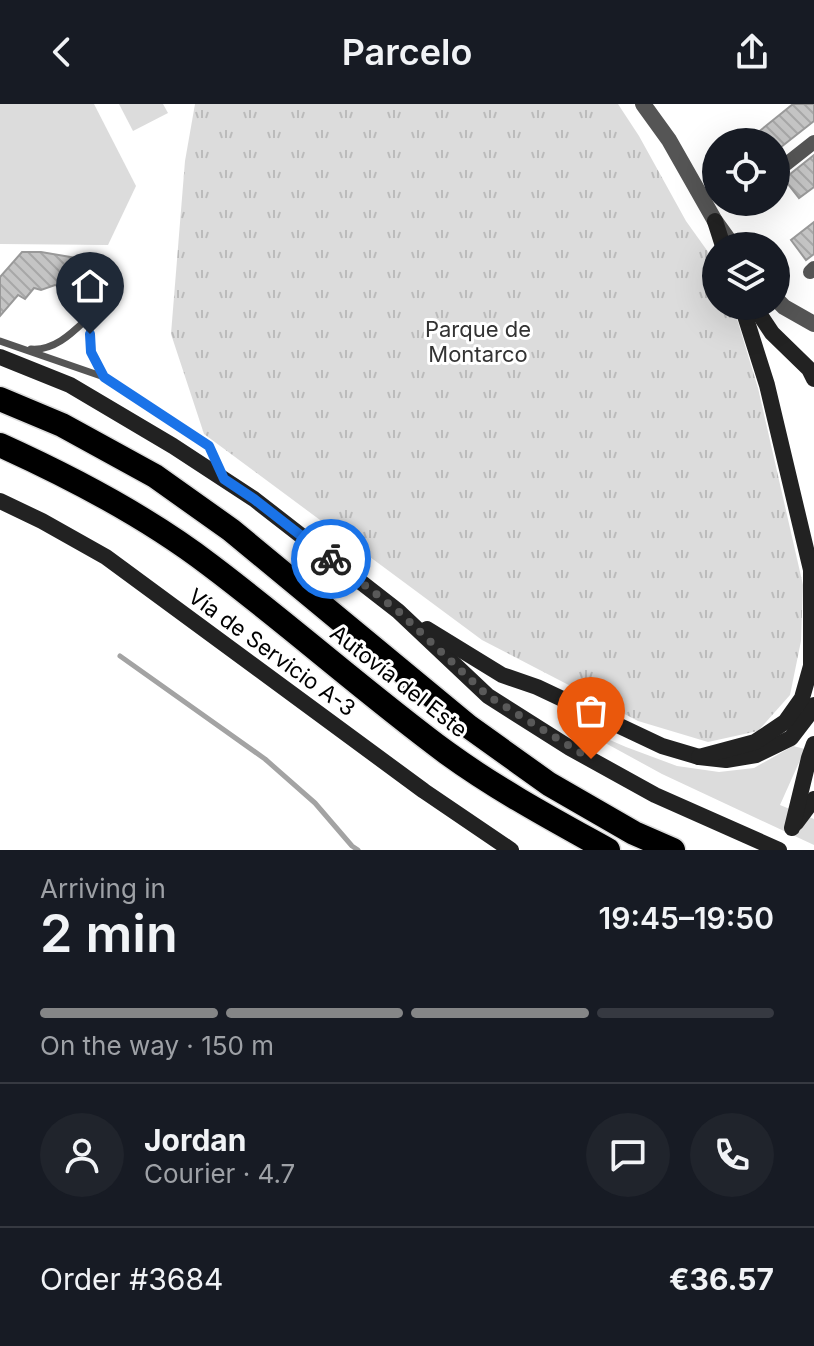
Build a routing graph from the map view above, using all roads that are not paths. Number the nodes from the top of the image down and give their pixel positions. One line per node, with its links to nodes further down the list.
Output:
1 (643, 104): 4 (street)
2 (814, 142): 3 (street)
3 (790, 161)
4 (715, 221): 5 (main road); 6 (street)
5 (719, 232)
6 (723, 232)
7 (790, 310): 10 (street)
8 (746, 320): 23 (main road)
9 (763, 320): 15 (main road)
10 (814, 324)
11 (0, 341): 12 (lane)
12 (17, 347): 14 (lane); 14 (lane)
13 (0, 357): 18 (main road)
14 (104, 377): 18 (lane)
15 (814, 379)
16 (0, 399): 29 (highway, Autovía del Este)
17 (0, 445): 28 (highway, Autovía del Este)
18 (224, 479): 20 (main road)
19 (0, 501): 27 (main road, Vía de Servicio A-3)
20 (398, 611): 23 (main road); 30 (main road)
21 (814, 705): 23 (main road)
22 (814, 744): 26 (main road)
23 (699, 757)
24 (814, 775): 26 (main road)
25 (814, 799): 26 (main road)
26 (792, 828): 30 (main road)
27 (511, 850)
28 (608, 850)
29 (673, 850)
30 (781, 850)

